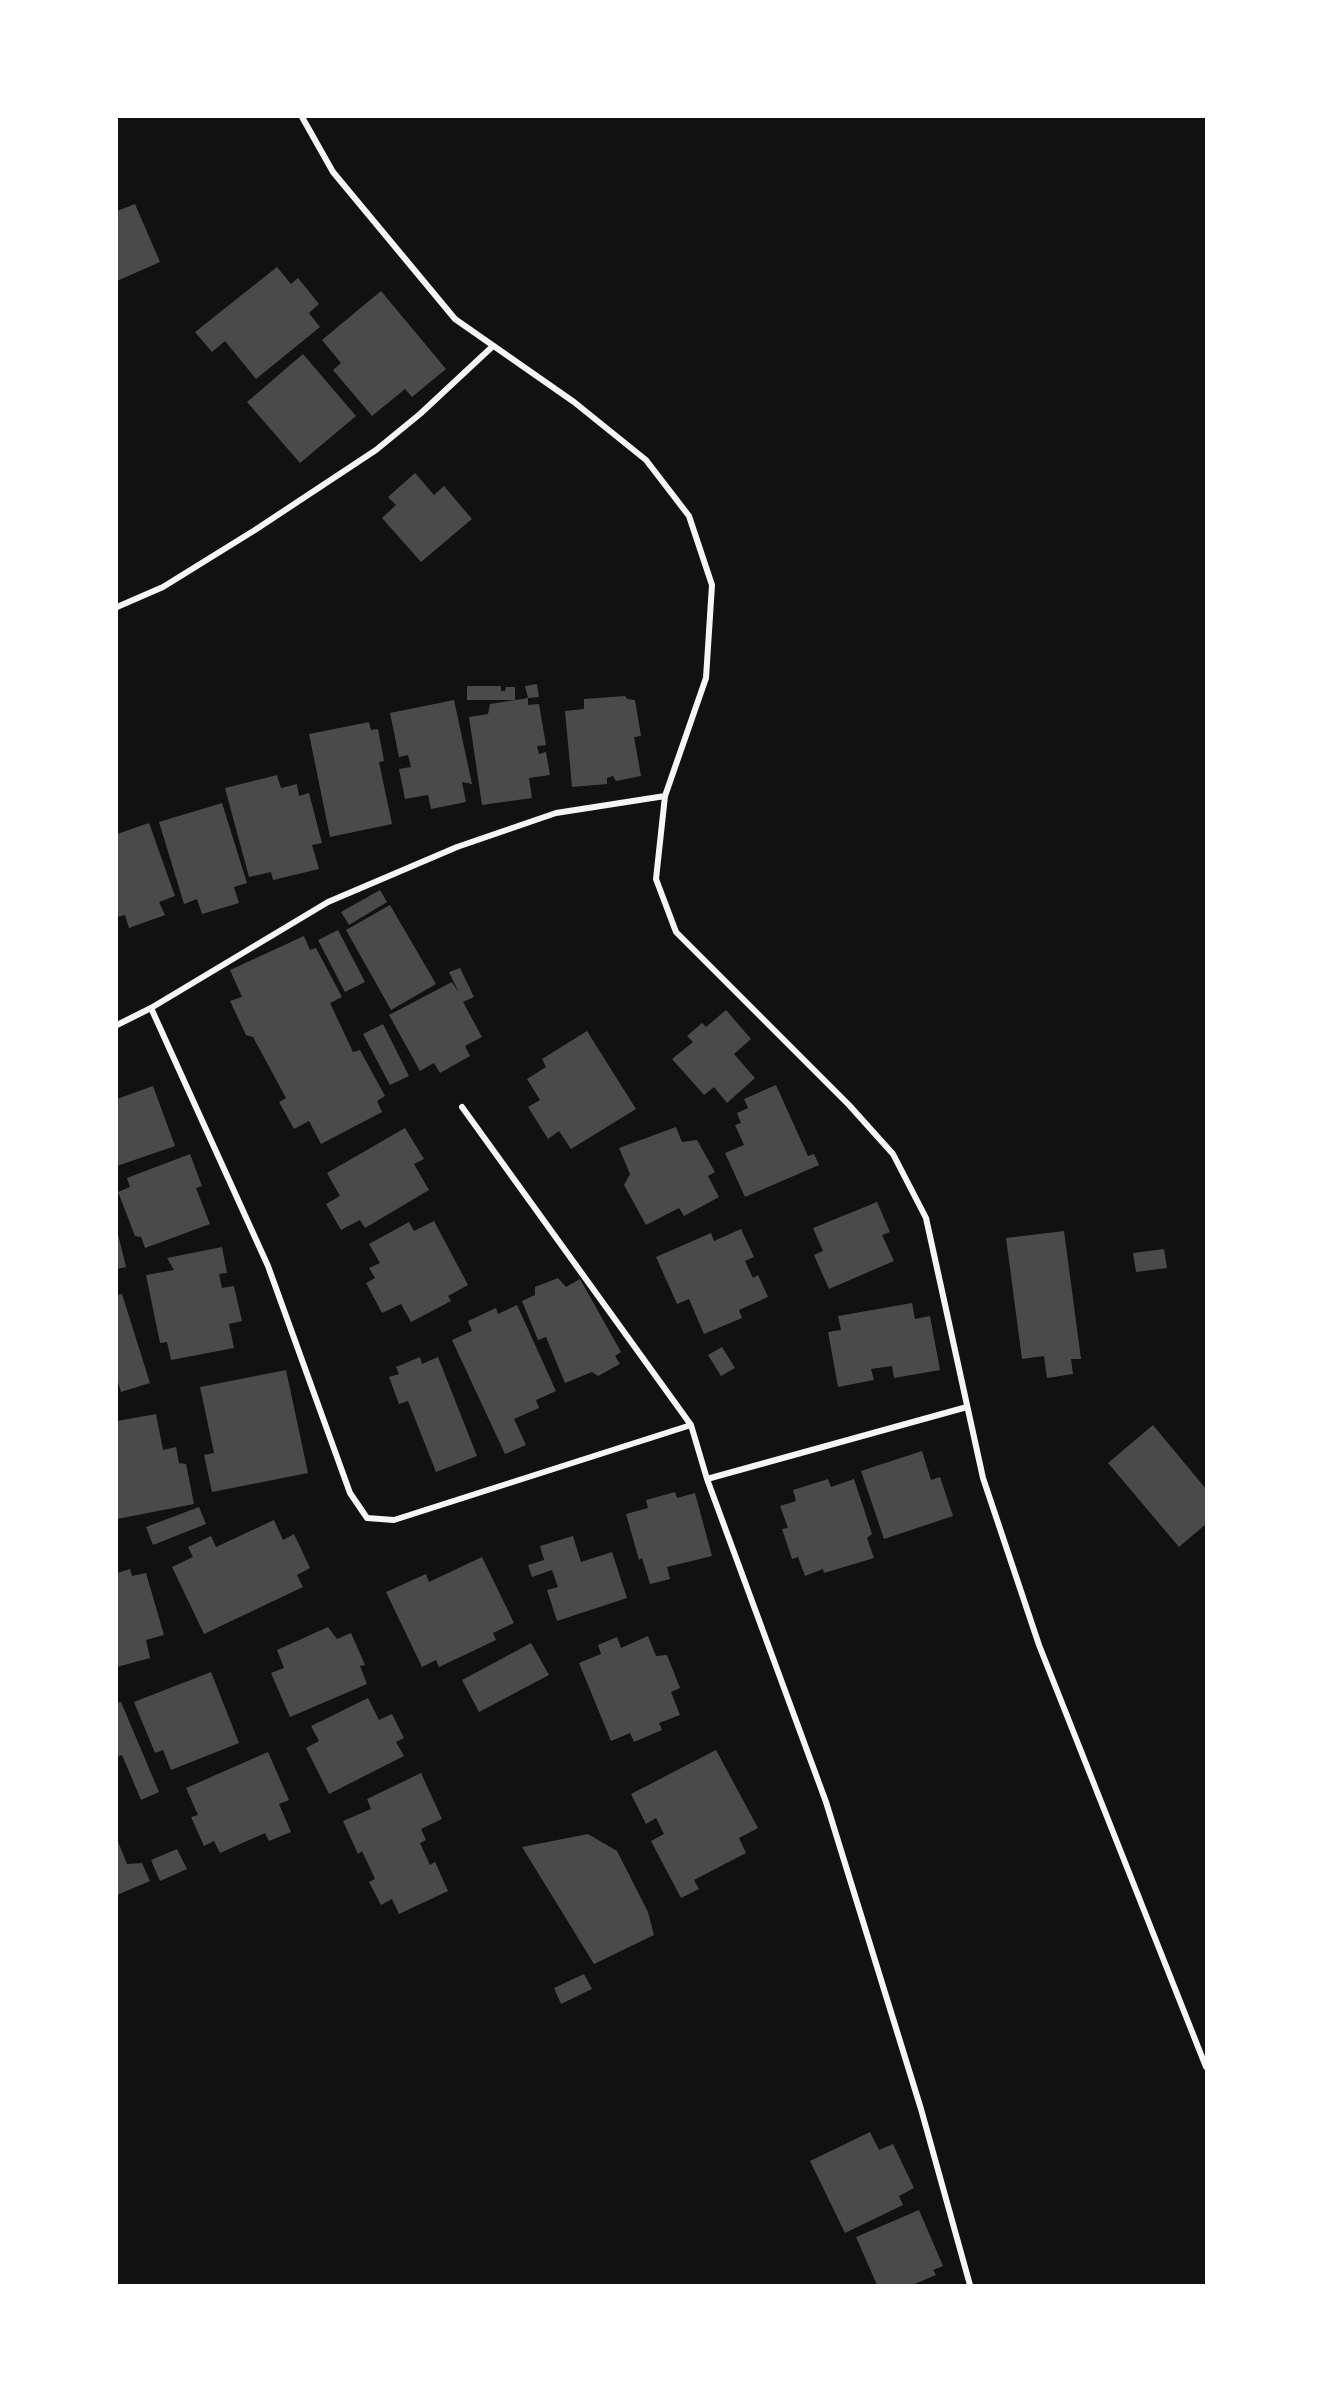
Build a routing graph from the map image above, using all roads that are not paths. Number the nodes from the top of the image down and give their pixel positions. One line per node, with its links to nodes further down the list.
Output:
1 (302, 117): 2 (street)
2 (493, 346): 3 (street); 4 (street)
3 (117, 607)
4 (665, 795): 5 (street); 8 (street)
5 (151, 1008): 6 (street); 9 (street)
6 (117, 1025)
7 (462, 1107): 9 (street)
8 (967, 1407): 10 (street); 11 (street)
9 (691, 1425): 10 (street)
10 (707, 1479): 12 (street)
11 (1206, 2067)
12 (970, 2285)

